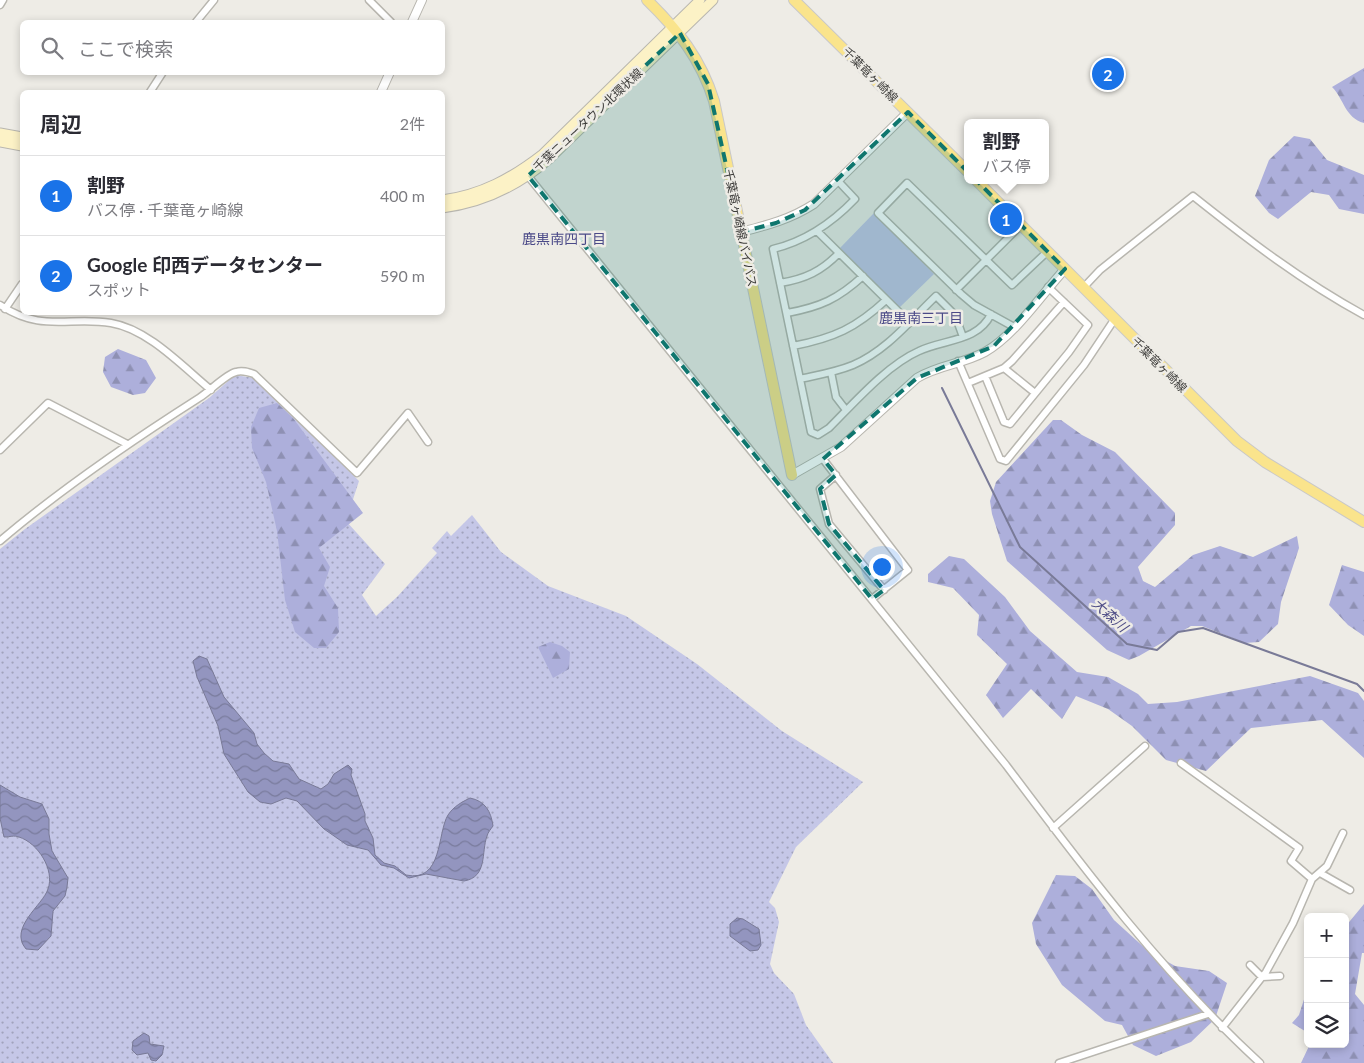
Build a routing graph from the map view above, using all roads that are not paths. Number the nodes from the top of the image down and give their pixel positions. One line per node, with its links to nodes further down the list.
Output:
1 (3, 0): 9 (street)
2 (214, 0): 10 (street)
3 (369, 0): 11 (street)
4 (422, 0): 12 (street)
5 (647, 0): 13 (main road, 千葉竜ヶ崎線バイパス)
6 (700, 0): 13 (main road, 千葉ニュータウン北環状線)
7 (713, 0): 13 (main road, 千葉ニュータウン北環状線)
8 (794, 0): 18 (main road, 千葉竜ヶ崎線)
9 (0, 5)
10 (198, 20)
11 (389, 20)
12 (413, 20)
13 (677, 30): 24 (main road, 千葉ニュータウン北環状線); 27 (main road, 千葉ニュータウン北環状線); 31 (main road, 千葉竜ヶ崎線バイパス)
14 (161, 75): 16 (street)
15 (389, 75): 17 (street)
16 (151, 90)
17 (382, 90)
18 (908, 112): 23 (main road, 千葉竜ヶ崎線); 25 (street)
19 (0, 133): 20 (main road)
20 (20, 137)
21 (0, 142): 22 (main road)
22 (20, 146)
23 (964, 168)
24 (528, 176): 28 (main road, 千葉ニュータウン北環状線); 73 (street)
25 (839, 182): 30 (street); 31 (street)
26 (980, 184): 29 (main road, 千葉竜ヶ崎線)
27 (445, 199)
28 (445, 207)
29 (1021, 225): 32 (main road, 千葉竜ヶ崎線); 34 (street)
30 (817, 231): 33 (street); 37 (street)
31 (741, 232): 68 (main road, 千葉竜ヶ崎線バイパス)
32 (1048, 252): 34 (street); 35 (main road, 千葉竜ヶ崎線)
33 (839, 253): 36 (street); 37 (street)
34 (986, 260): 41 (street); 41 (street)
35 (1064, 269): 39 (street); 40 (main road, 千葉竜ヶ崎線)
36 (863, 276): 42 (street); 45 (street)
37 (780, 283): 45 (street)
38 (20, 286): 44 (street)
39 (1048, 287): 43 (street); 52 (street)
40 (1083, 288): 49 (street); 50 (main road, 千葉竜ヶ崎線)
41 (956, 290): 47 (street)
42 (886, 300): 51 (street); 54 (street)
43 (1064, 302): 56 (street); 62 (street)
44 (3, 307): 46 (street)
45 (787, 313): 54 (street)
46 (20, 314)
47 (991, 314): 52 (street); 53 (street)
48 (22, 315): 61 (street)
49 (1364, 315)
50 (1114, 320): 60 (street); 70 (main road, 千葉竜ヶ崎線)
51 (909, 322): 53 (street); 57 (street)
52 (1014, 327): 55 (street)
53 (963, 337): 63 (street)
54 (794, 346): 59 (street)
55 (958, 361): 60 (street); 67 (street)
56 (1004, 368): 58 (street); 62 (street)
57 (831, 372): 59 (street); 63 (street)
58 (985, 376): 60 (street); 62 (street)
59 (800, 379): 63 (street)
60 (968, 383)
61 (212, 390): 64 (street); 65 (street)
62 (1035, 393)
63 (846, 410)
64 (428, 442)
65 (127, 444): 66 (street); 71 (street)
66 (0, 450)
67 (824, 459): 68 (street); 69 (street)
68 (792, 475)
69 (836, 475): 72 (street); 72 (street)
70 (1364, 522)
71 (0, 541)
72 (884, 590): 73 (street)
73 (872, 599): 76 (street)
74 (1145, 746): 76 (street)
75 (1181, 762): 79 (street)
76 (1053, 828): 84 (street)
77 (1343, 833): 78 (street)
78 (1320, 873): 79 (street); 80 (street)
79 (1312, 879): 83 (street)
80 (1350, 890)
81 (1250, 965): 83 (street)
82 (1280, 976): 83 (street)
83 (1262, 977): 85 (street)
84 (1208, 1014): 85 (street); 86 (street)
85 (1222, 1028): 87 (street)
86 (1059, 1063)
87 (1260, 1063)

